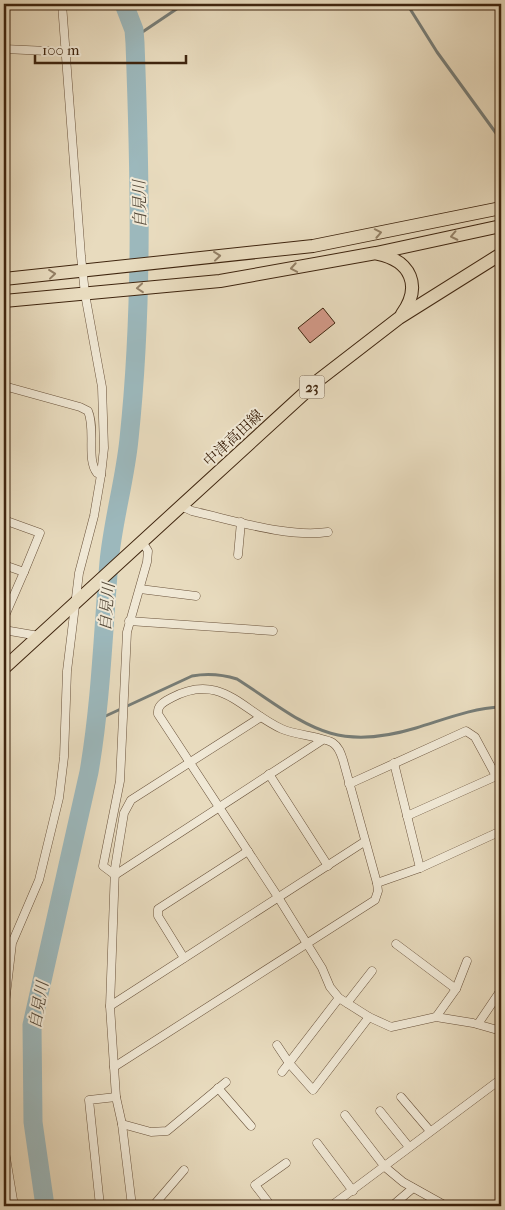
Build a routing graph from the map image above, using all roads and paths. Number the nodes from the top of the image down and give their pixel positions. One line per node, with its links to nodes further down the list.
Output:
1 (62, 4): 11 (street)
2 (4, 48): 3 (street)
3 (48, 51)
4 (501, 208): 6 (main road)
5 (501, 216): 6 (main road)
6 (415, 226): 10 (main road, one-way to 6)
7 (501, 226): 8 (main road, one-way to 8)
8 (376, 253): 11 (main road, one-way to 11); 13 (main road)
9 (501, 254): 13 (main road, 中津高田線 / 23)
10 (4, 279)
11 (85, 294): 12 (main road); 15 (street)
12 (4, 302)
13 (399, 318): 16 (main road, 中津高田線 / 23)
14 (4, 386): 15 (street)
15 (101, 475): 26 (street)
16 (183, 507): 18 (street); 20 (main road, 中津高田線 / 23)
17 (4, 520): 23 (street)
18 (241, 522): 19 (street); 21 (street)
19 (328, 532)
20 (143, 543): 24 (street); 26 (main road, 中津高田線 / 23)
21 (238, 555)
22 (4, 565): 23 (street)
23 (24, 572): 27 (street)
24 (140, 589): 25 (street); 28 (street)
25 (196, 596)
26 (80, 600): 31 (main road, 中津高田線 / 23); 60 (street)
27 (4, 618)
28 (129, 621): 30 (street); 47 (street)
29 (4, 630): 31 (street)
30 (273, 631)
31 (39, 636): 32 (main road, 中津高田線 / 23)
32 (4, 668)
33 (261, 717): 34 (street); 35 (street); 35 (street)
34 (321, 740): 37 (street); 39 (street)
35 (191, 762): 40 (street); 47 (street)
36 (394, 763): 38 (street); 39 (street); 41 (street)
37 (269, 774): 40 (street); 45 (street)
38 (499, 775): 41 (street)
39 (349, 784): 43 (street)
40 (220, 806): 44 (street); 47 (street)
41 (408, 816): 46 (street)
42 (501, 831): 46 (street)
43 (364, 842): 45 (street); 48 (street)
44 (248, 851): 49 (street); 52 (street)
45 (328, 866): 49 (street)
46 (420, 868): 48 (street)
47 (114, 875): 59 (street)
48 (377, 883): 50 (street)
49 (278, 897): 50 (street); 52 (street)
50 (307, 943): 57 (street); 67 (street)
51 (396, 944): 55 (street)
52 (184, 958): 59 (street)
53 (467, 961): 55 (street)
54 (372, 971): 58 (street)
55 (456, 989): 62 (street)
56 (501, 990): 63 (street)
57 (339, 998): 58 (street); 66 (street)
58 (346, 1003): 61 (street)
59 (110, 1006): 67 (street)
60 (4, 1012)
61 (369, 1017): 62 (street); 66 (street)
62 (436, 1017): 63 (street)
63 (478, 1024): 64 (street)
64 (501, 1031)
65 (277, 1045): 66 (street)
66 (289, 1064): 68 (street)
67 (114, 1067): 72 (street)
68 (282, 1072)
69 (501, 1079): 78 (street)
70 (226, 1082): 71 (street)
71 (218, 1088): 76 (street); 77 (street)
72 (116, 1096): 76 (street); 88 (street)
73 (401, 1097): 78 (street)
74 (380, 1111): 81 (street)
75 (345, 1114): 83 (street)
76 (122, 1124): 89 (street)
77 (251, 1126)
78 (430, 1131): 81 (street)
79 (317, 1143): 86 (street)
80 (4, 1146): 87 (street)
81 (409, 1147): 83 (street)
82 (286, 1163): 91 (street)
83 (385, 1167): 85 (street); 86 (street)
84 (184, 1170): 90 (street)
85 (413, 1188): 93 (street); 94 (street)
86 (353, 1191): 92 (street)
87 (14, 1206)
88 (100, 1206)
89 (132, 1206)
90 (153, 1206)
91 (271, 1206)
92 (331, 1206)
93 (392, 1206)
94 (446, 1206)

